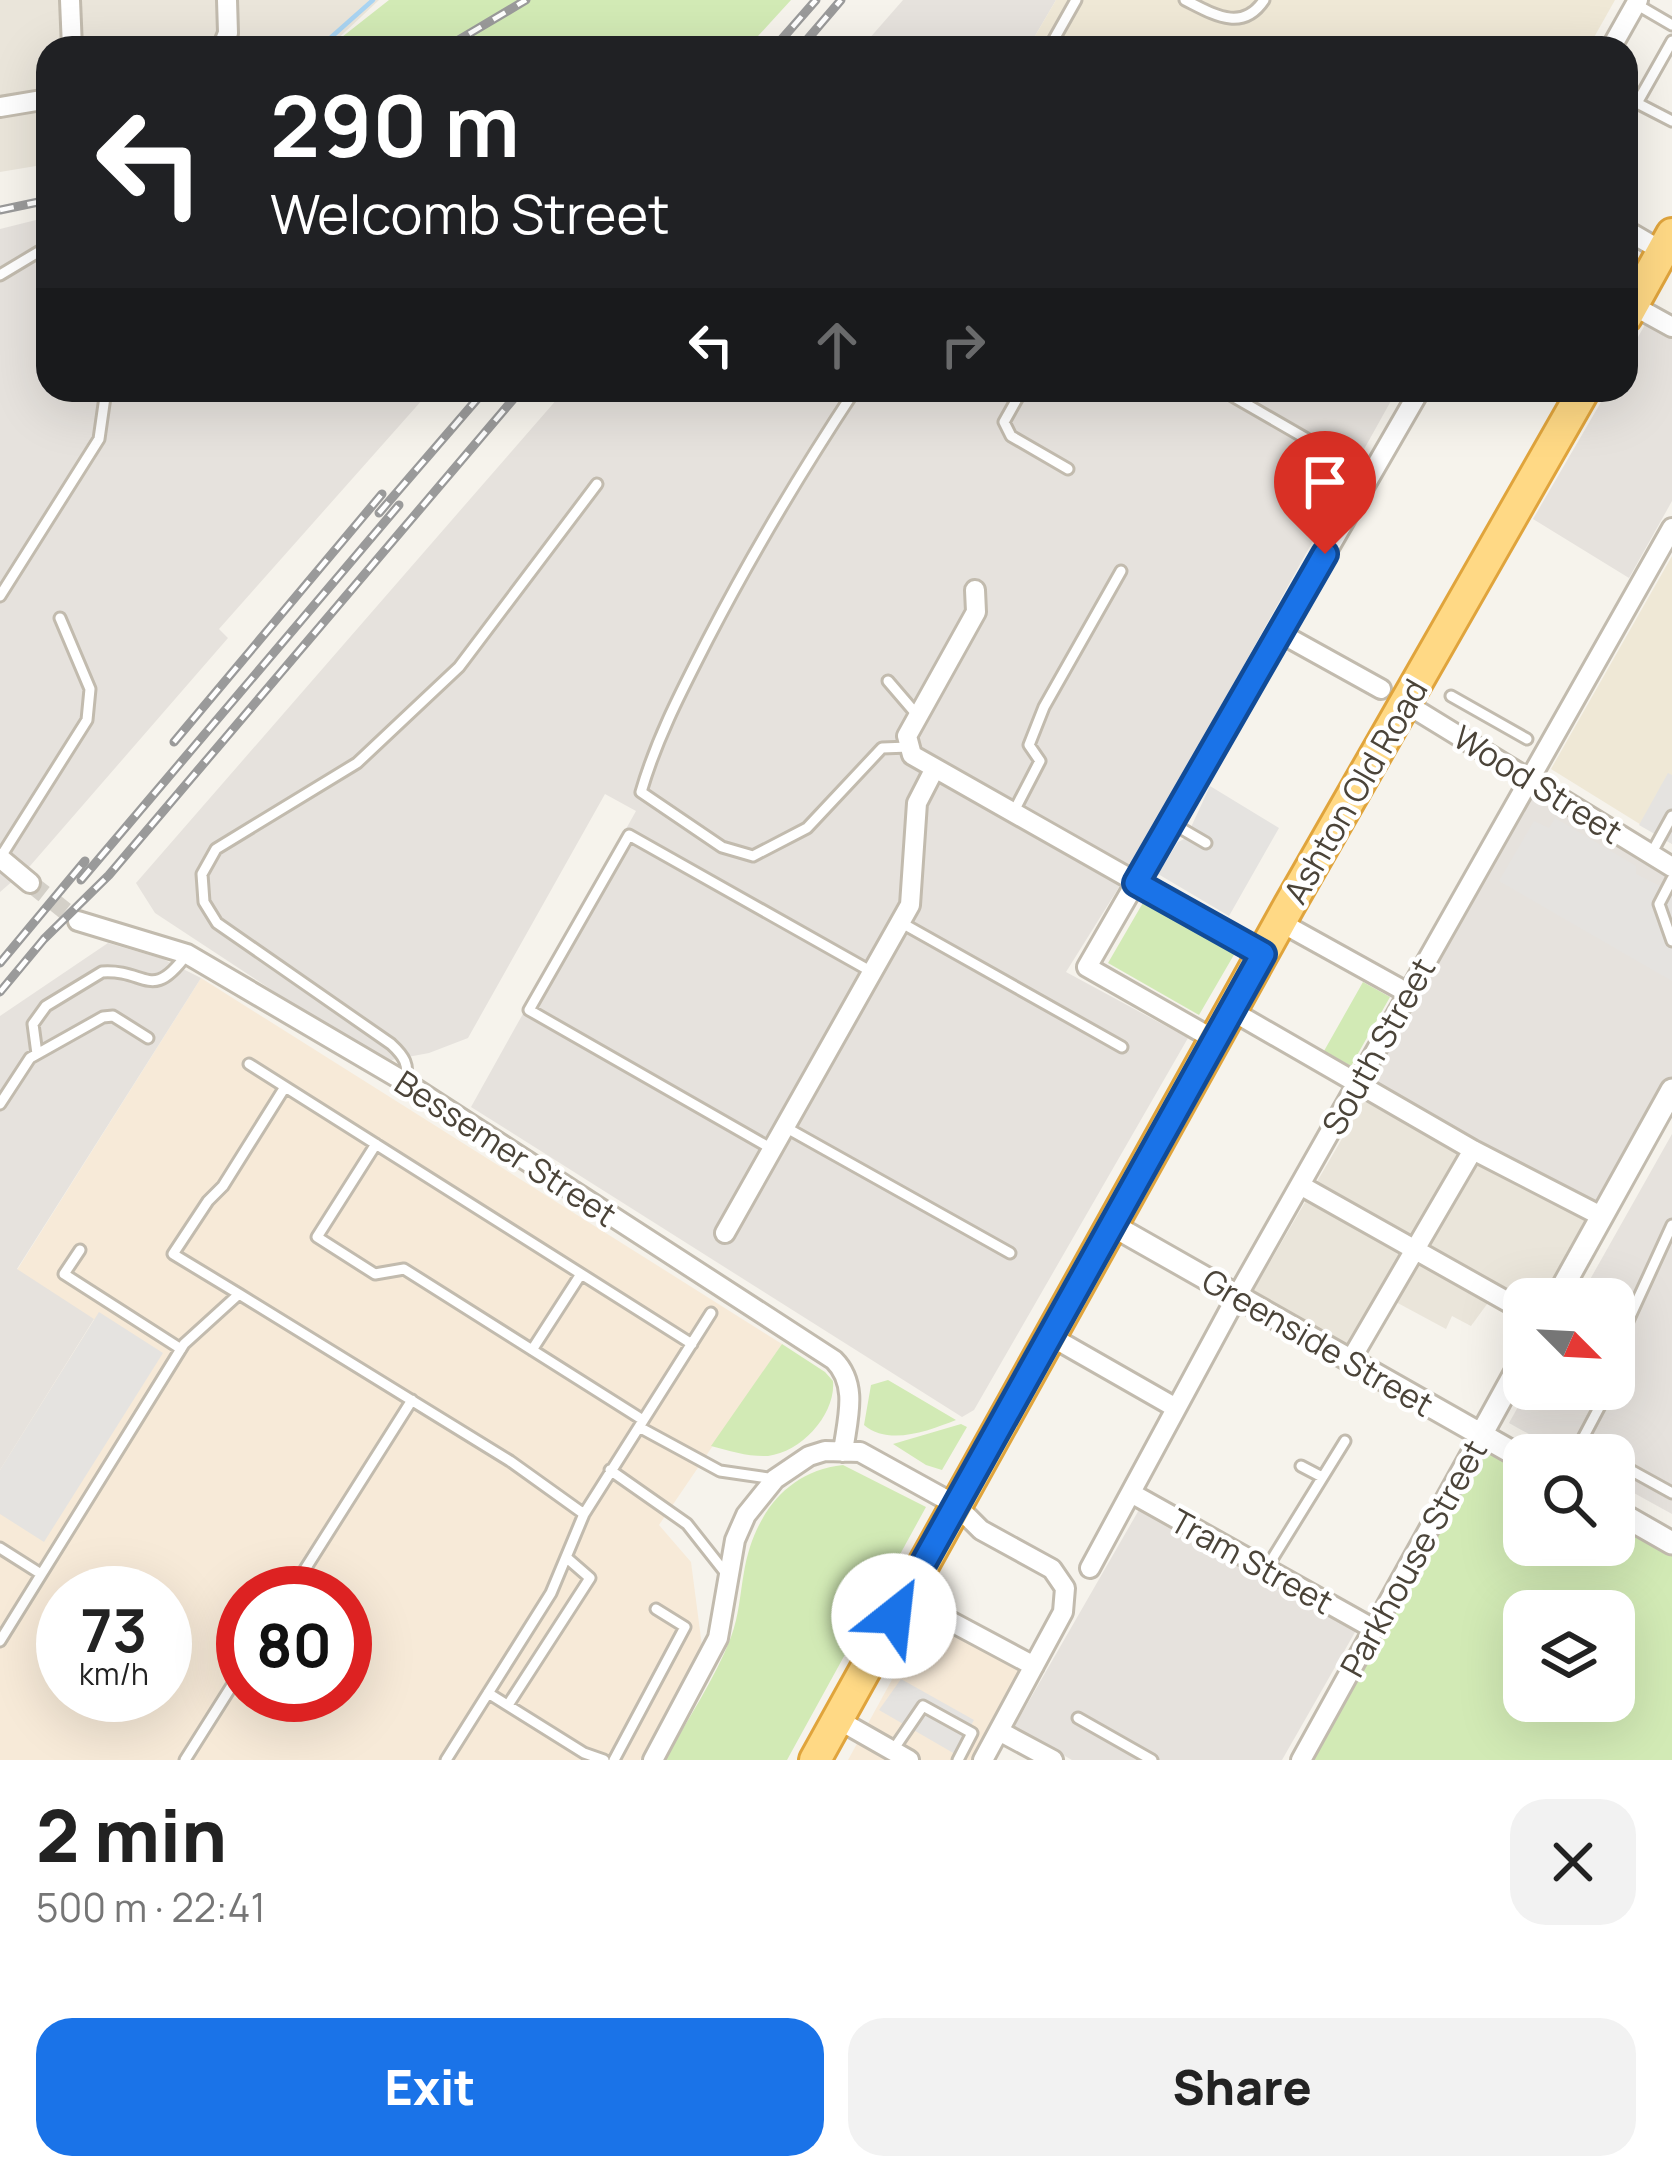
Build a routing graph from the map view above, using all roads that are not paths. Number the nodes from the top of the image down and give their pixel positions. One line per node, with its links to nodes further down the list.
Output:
1 (70, 0): 8 (street)
2 (227, 0): 9 (street)
3 (1076, 0): 10 (lane)
4 (1185, 0): 5 (lane)
5 (1264, 0)
6 (1637, 2): 7 (lane); 11 (street)
7 (1672, 25)
8 (72, 36)
9 (227, 36)
10 (1056, 36)
11 (1618, 36)
12 (1672, 41): 14 (lane)
13 (36, 101): 16 (street)
14 (1638, 101)
15 (1638, 104): 17 (lane)
16 (0, 107)
17 (1672, 121)
18 (1638, 234): 19 (street)
19 (1667, 243): 22 (highway)
20 (36, 253): 21 (lane)
21 (0, 275)
22 (1638, 295)
23 (1638, 314): 24 (street)
24 (1672, 327)
25 (104, 402): 37 (lane)
26 (847, 402): 47 (lane)
27 (1015, 402): 31 (lane)
28 (1243, 402): 32 (lane)
29 (1413, 402): 32 (street)
30 (1577, 402): 42 (highway, Ashton Old Road)
31 (1068, 469)
32 (1371, 476): 39 (street)
33 (597, 484): 74 (lane)
34 (1672, 529): 49 (street, South Street)
35 (1121, 571): 50 (lane)
36 (974, 590): 43 (street)
37 (0, 596)
38 (60, 618): 55 (lane)
39 (1280, 633): 42 (street, Wood Street); 52 (street)
40 (888, 681): 43 (lane)
41 (1451, 695): 44 (lane)
42 (1393, 696): 46 (street, Wood Street); 62 (highway, Ashton Old Road)
43 (918, 716): 47 (street)
44 (1491, 719): 45 (lane); 46 (lane)
45 (1527, 740)
46 (1476, 745): 49 (street, Wood Street)
47 (909, 747): 48 (street)
48 (935, 768): 50 (street); 61 (street)
49 (1529, 778): 54 (street, Wood Street); 67 (street, South Street)
50 (1013, 813): 59 (street)
51 (1672, 816): 54 (lane)
52 (1170, 822): 53 (lane); 59 (street)
53 (1206, 843)
54 (1651, 854): 56 (street, Wood Street)
55 (0, 858): 58 (street)
56 (1672, 867)
57 (1672, 879): 63 (lane)
58 (30, 883)
59 (1136, 883): 65 (street); 70 (street)
60 (78, 921): 64 (street, Bessemer Street)
61 (900, 922): 66 (street); 71 (lane)
62 (1280, 922): 65 (highway, Ashton Old Road); 67 (street)
63 (1672, 941)
64 (187, 954): 72 (lane); 74 (street, Bessemer Street)
65 (1263, 954): 68 (highway, Ashton Old Road)
66 (872, 972): 79 (street); 81 (lane)
67 (1408, 993): 75 (street, South Street)
68 (1232, 1011): 70 (highway, Ashton Old Road); 75 (street)
69 (148, 1038): 72 (lane)
70 (1215, 1040): 85 (highway, Ashton Old Road)
71 (1122, 1047)
72 (37, 1054): 78 (lane)
73 (249, 1064): 76 (lane)
74 (405, 1082): 110 (street, Bessemer Street)
75 (1358, 1084): 82 (street); 83 (street, South Street)
76 (285, 1087): 80 (lane); 93 (lane)
77 (1669, 1103): 84 (street)
78 (0, 1104)
79 (785, 1127): 81 (street); 90 (lane)
80 (376, 1144): 91 (lane); 101 (lane)
81 (772, 1149): 87 (street)
82 (1473, 1150): 84 (street); 89 (street)
83 (1300, 1185): 89 (street); 94 (street, South Street)
84 (1601, 1216): 92 (street)
85 (1112, 1225): 94 (street, Greenside Street); 98 (highway, Ashton Old Road)
86 (1672, 1225): 96 (lane)
87 (724, 1233)
88 (80, 1250): 100 (lane)
89 (1415, 1250): 95 (street); 102 (street)
90 (1010, 1253)
91 (581, 1274): 99 (lane); 101 (lane)
92 (1567, 1278)
93 (238, 1294): 100 (lane); 104 (lane)
94 (1238, 1296): 102 (street, Greenside Street); 105 (street, South Street)
95 (1503, 1298)
96 (1635, 1306)
97 (711, 1313): 99 (lane)
98 (1050, 1336): 105 (street); 118 (highway, Ashton Old Road)
99 (692, 1344): 106 (lane)
100 (181, 1349): 124 (lane)
101 (532, 1350): 106 (lane)
102 (1350, 1361): 107 (street, Greenside Street)
103 (1503, 1395): 107 (street, Parkhouse Street)
104 (412, 1400): 119 (lane); 125 (lane)
105 (1176, 1408): 116 (street, South Street)
106 (641, 1423): 112 (lane); 115 (lane)
107 (1481, 1435): 109 (street, Greenside Street); 133 (street, Parkhouse Street)
108 (1345, 1441): 114 (lane)
109 (1503, 1448)
110 (843, 1452): 115 (street); 118 (street)
111 (1301, 1466): 114 (lane)
112 (610, 1470): 119 (lane); 129 (lane)
113 (1635, 1473): 117 (lane)
114 (1322, 1478): 127 (lane)
115 (775, 1479): 129 (street)
116 (1131, 1492): 126 (street, South Street); 127 (street, Tram Street)
117 (1672, 1493)
118 (956, 1505): 135 (street); 140 (highway, Ashton Old Road)
119 (584, 1514): 123 (lane)
120 (1635, 1522): 121 (street)
121 (1672, 1543)
122 (0, 1548): 128 (lane)
123 (567, 1558): 136 (lane); 137 (lane)
124 (46, 1566)
125 (307, 1566)
126 (1090, 1568)
127 (1266, 1569): 133 (street, Tram Street)
128 (36, 1571)
129 (728, 1576): 148 (street)
130 (36, 1582): 134 (lane)
131 (656, 1609): 147 (lane)
132 (933, 1612): 135 (street)
133 (1374, 1628): 154 (street, Parkhouse Street)
134 (0, 1641)
135 (1034, 1666): 141 (street)
136 (488, 1693): 137 (lane); 145 (lane)
137 (508, 1705): 143 (lane)
138 (216, 1711): 144 (lane)
139 (1078, 1718): 153 (lane)
140 (837, 1719): 142 (street); 149 (highway, Ashton Old Road)
141 (999, 1731): 151 (street); 152 (street)
142 (901, 1755): 150 (lane)
143 (582, 1756): 146 (lane)
144 (185, 1760)
145 (446, 1760)
146 (604, 1760)
147 (614, 1760)
148 (653, 1760)
149 (815, 1760)
150 (958, 1760)
151 (983, 1760)
152 (1053, 1760)
153 (1152, 1760)
154 (1301, 1760)

